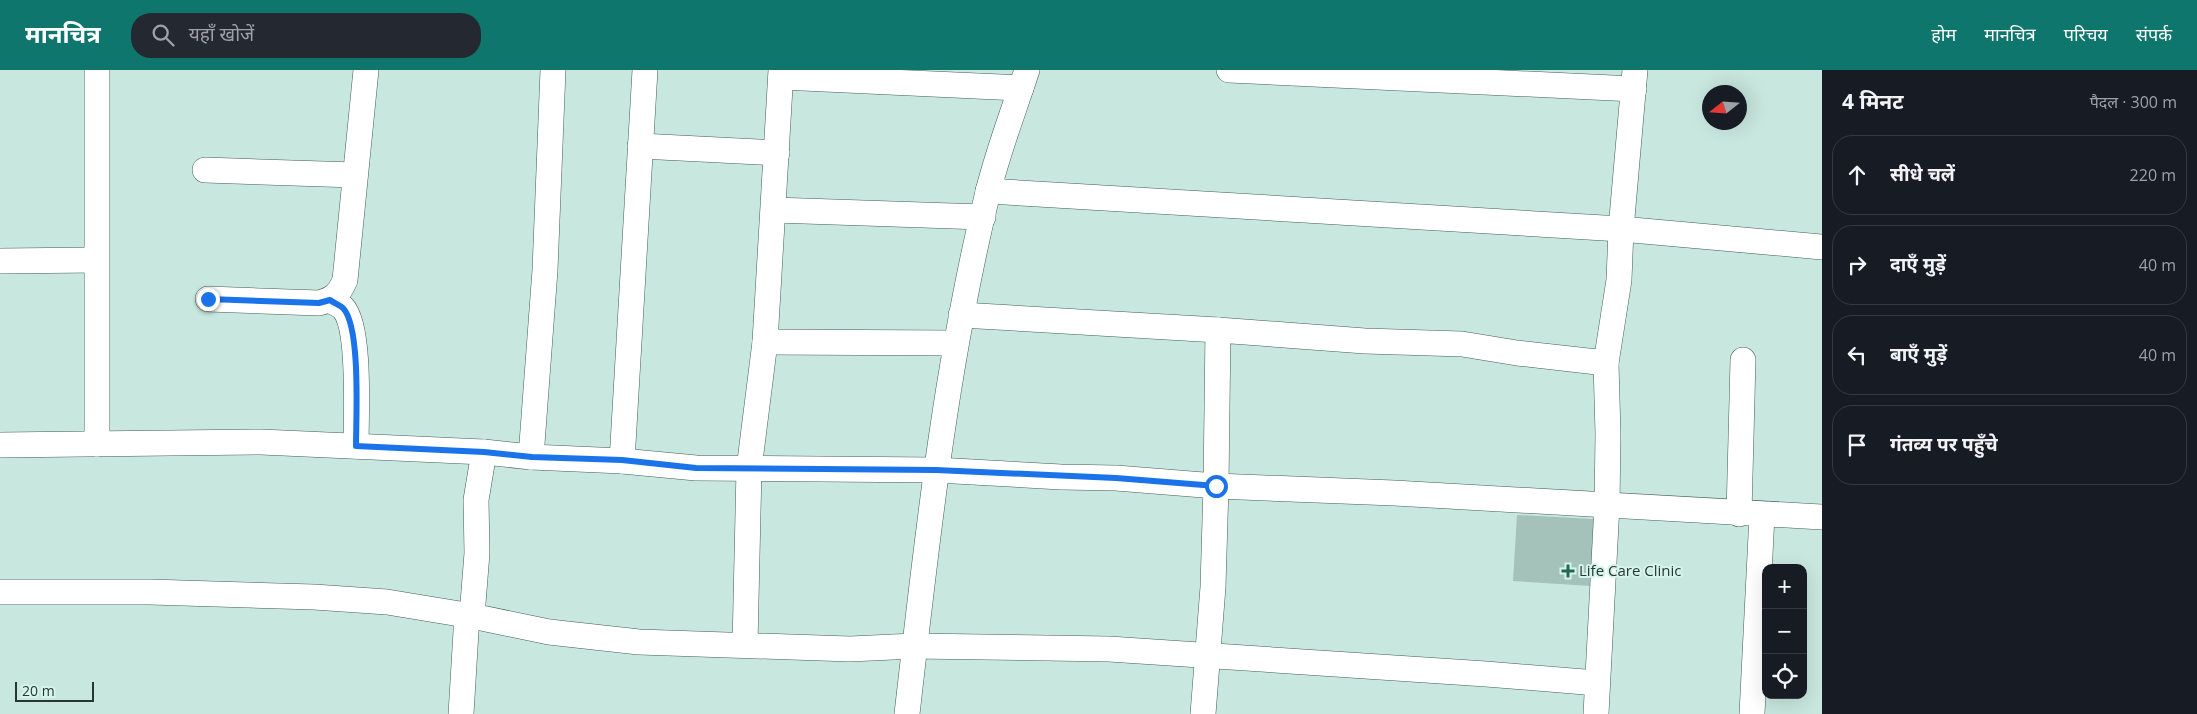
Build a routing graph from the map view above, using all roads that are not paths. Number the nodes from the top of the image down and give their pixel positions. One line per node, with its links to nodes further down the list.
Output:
1 (97, 70): 18 (street)
2 (366, 70): 12 (street)
3 (553, 70): 32 (street)
4 (645, 70): 9 (street)
5 (1229, 70): 8 (street)
6 (781, 73): 7 (street); 10 (street)
7 (1024, 79): 13 (street)
8 (1635, 80): 16 (street)
9 (640, 146): 10 (street); 33 (street)
10 (778, 153): 14 (street)
11 (205, 170): 12 (street)
12 (356, 175): 21 (street)
13 (988, 191): 15 (street); 16 (street)
14 (774, 210): 15 (street); 24 (street)
15 (982, 217): 22 (street)
16 (1621, 229): 17 (street); 27 (street)
17 (1822, 247)
18 (96, 260): 19 (street); 28 (street)
19 (0, 261)
20 (208, 299): 21 (street)
21 (330, 300): 30 (street)
22 (961, 315): 23 (street); 25 (street)
23 (1218, 330): 27 (street); 36 (street)
24 (765, 342): 25 (street); 34 (street)
25 (956, 343): 35 (street)
26 (1743, 360): 38 (street)
27 (1606, 363): 37 (street)
28 (97, 444): 29 (street); 30 (street)
29 (0, 445)
30 (356, 446): 31 (street)
31 (484, 452): 32 (street); 41 (street)
32 (532, 457): 33 (street)
33 (622, 460): 34 (street)
34 (749, 469): 35 (street); 42 (street)
35 (936, 470): 36 (street); 43 (street)
36 (1216, 486): 37 (street); 44 (street)
37 (1607, 505): 38 (street); 45 (street)
38 (1750, 514): 39 (street); 50 (street)
39 (1822, 517)
40 (0, 592): 41 (street)
41 (470, 616): 42 (street); 46 (street)
42 (745, 645): 43 (street)
43 (914, 646): 44 (street); 47 (street)
44 (1208, 656): 45 (street); 48 (street)
45 (1597, 683): 49 (street)
46 (461, 714)
47 (907, 714)
48 (1203, 714)
49 (1596, 714)
50 (1752, 714)

